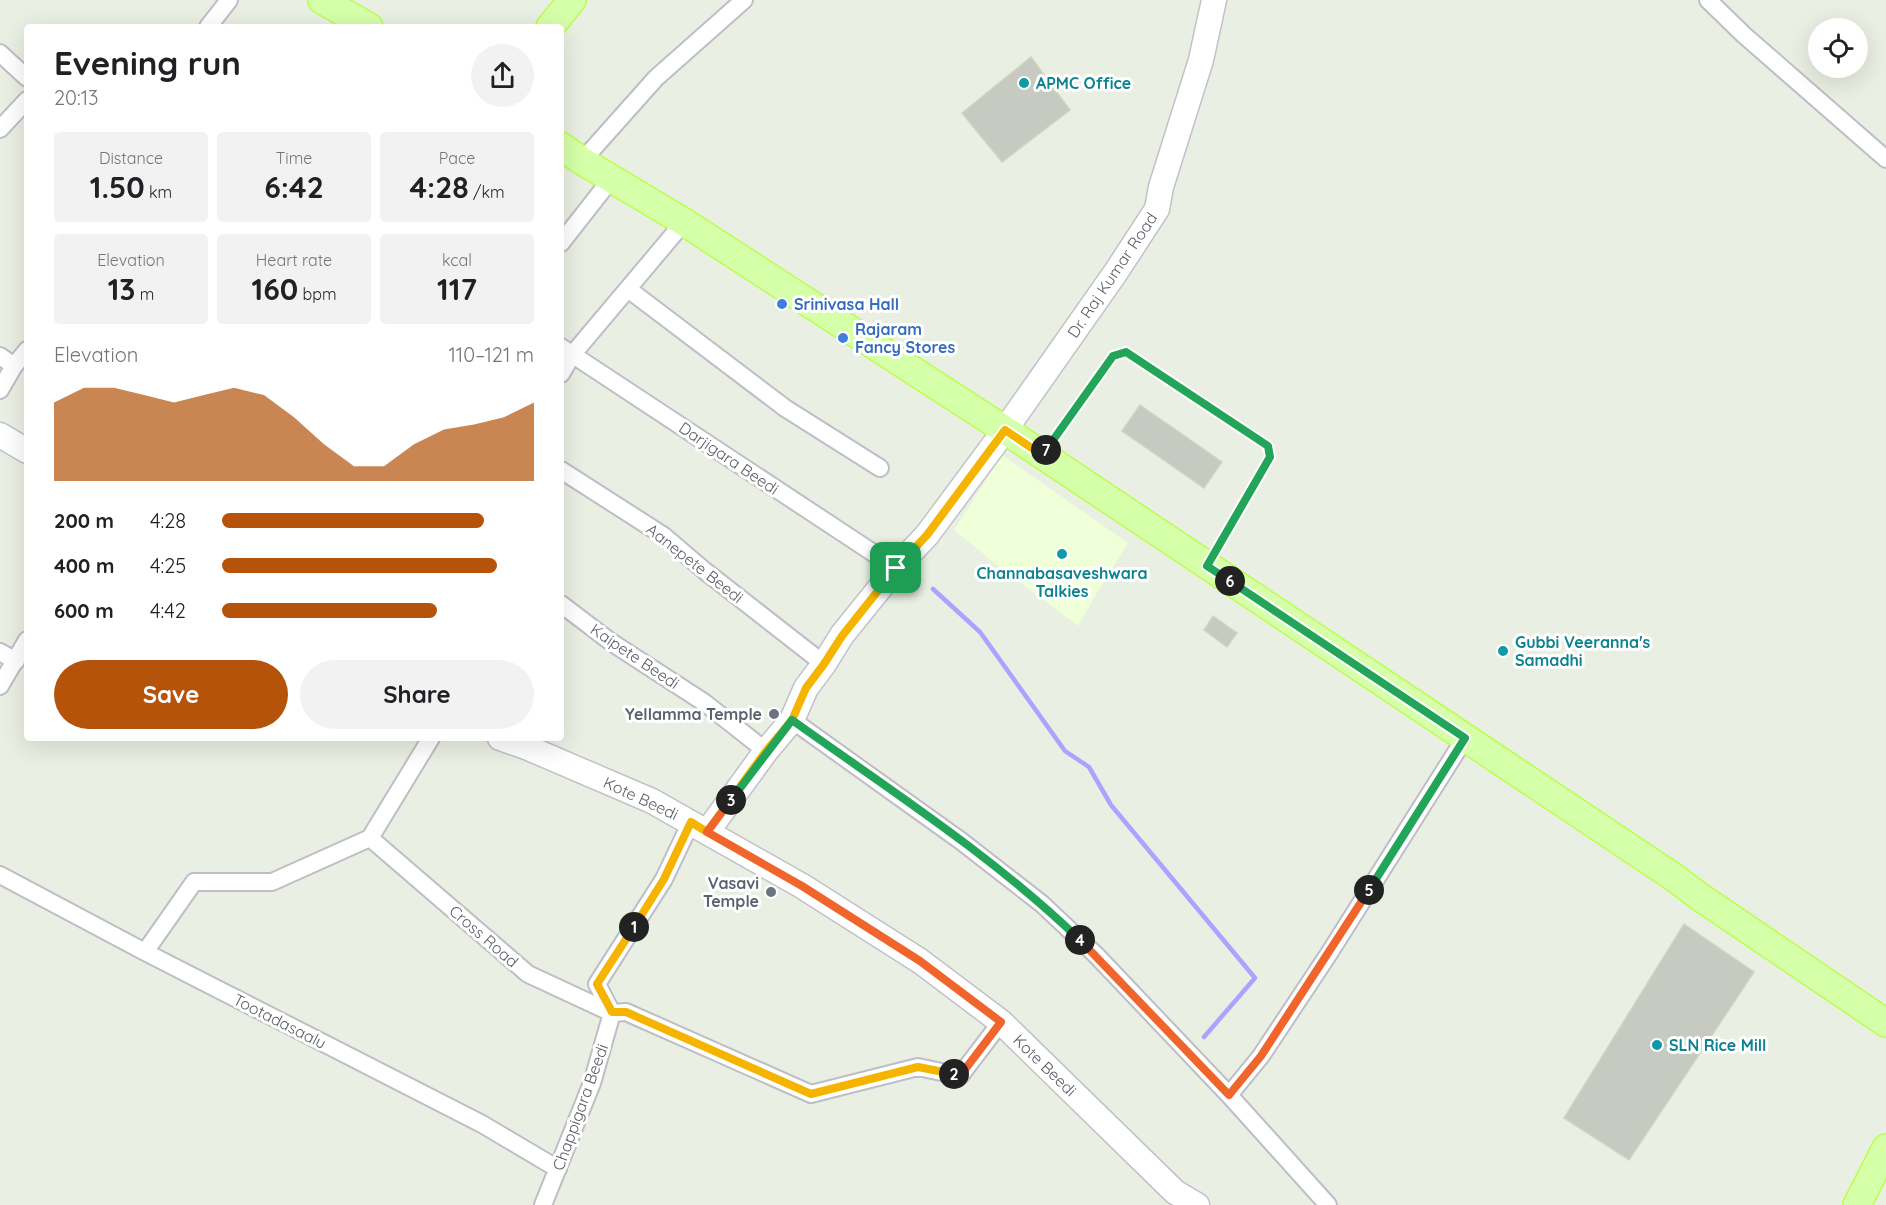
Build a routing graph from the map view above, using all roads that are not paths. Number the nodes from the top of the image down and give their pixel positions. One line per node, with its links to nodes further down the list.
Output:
1 (229, 0): 7 (street)
2 (322, 0): 8 (main road)
3 (572, 0): 9 (main road)
4 (744, 0): 14 (street)
5 (1214, 0): 25 (street, Dr. Raj Kumar Road)
6 (1708, 0): 15 (street)
7 (210, 24)
8 (364, 24)
9 (552, 24)
10 (0, 53): 11 (street)
11 (24, 75)
12 (24, 103): 13 (street)
13 (0, 129)
14 (571, 154): 16 (main road)
15 (1886, 159)
16 (612, 178): 17 (main road); 18 (street)
17 (684, 222): 19 (street); 25 (main road)
18 (564, 239)
19 (628, 289): 20 (street); 29 (street)
20 (567, 351): 32 (street, Darjigara Beedi)
21 (24, 354): 23 (street)
22 (0, 356): 23 (street)
23 (15, 366): 24 (street)
24 (0, 390)
25 (1005, 430): 28 (main road); 32 (street, Dr. Raj Kumar Road)
26 (0, 435): 27 (street)
27 (24, 449)
28 (1042, 455): 31 (main road); 31 (lane)
29 (880, 468)
30 (564, 472): 37 (street, Aanepete Beedi)
31 (1207, 566): 40 (main road)
32 (896, 568): 37 (street, Dr. Raj Kumar Road)
33 (564, 606): 43 (street, Kaipete Beedi)
34 (24, 646): 36 (street)
35 (0, 651): 36 (street)
36 (16, 661): 38 (street)
37 (824, 664): 39 (street, Dr. Raj Kumar Road)
38 (0, 686)
39 (792, 720): 43 (street, Dr. Raj Kumar Road); 51 (street)
40 (1465, 738): 50 (main road); 51 (street)
41 (429, 741): 45 (street)
42 (509, 741): 44 (street, Kote Beedi)
43 (766, 751): 44 (street, Dr. Raj Kumar Road)
44 (699, 827): 48 (street); 49 (street, Kote Beedi)
45 (370, 838): 47 (street); 48 (street, Cross Road)
46 (0, 875): 47 (street, Tootadasaalu)
47 (145, 952): 53 (street, Tootadasaalu)
48 (612, 1012): 49 (street, Cross Road); 53 (street, Chappigara Beedi)
49 (1001, 1022): 55 (street, Kote Beedi)
50 (1886, 1023)
51 (1229, 1095): 56 (street)
52 (1886, 1148): 57 (main road)
53 (558, 1169): 54 (street, Chappigara Beedi)
54 (543, 1205)
55 (1197, 1205)
56 (1328, 1205)
57 (1857, 1205)

